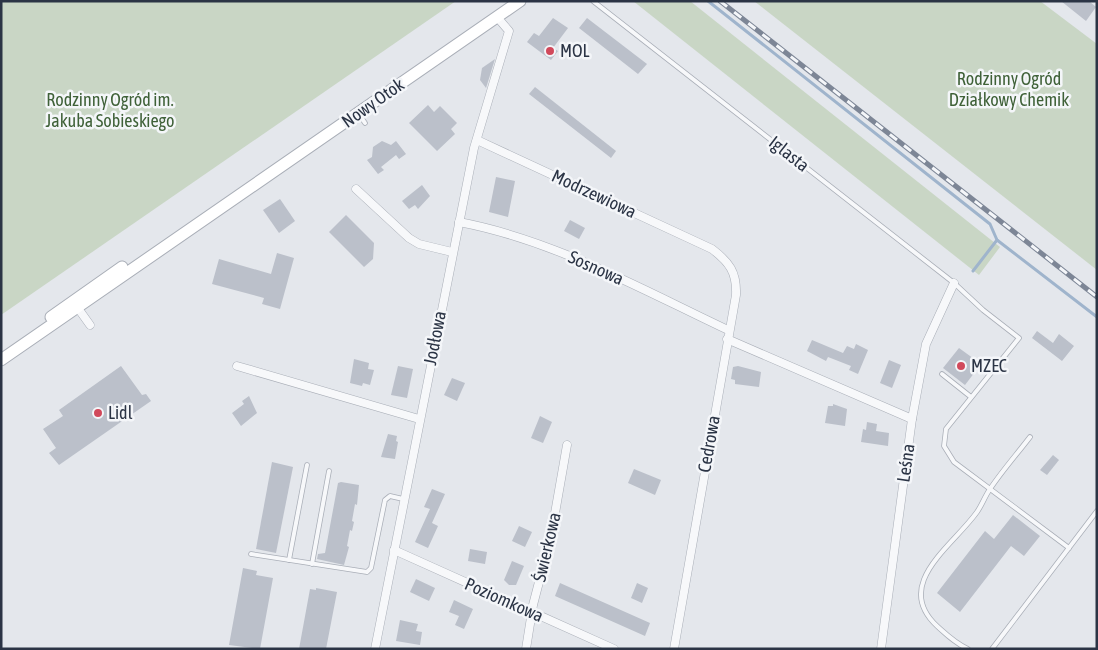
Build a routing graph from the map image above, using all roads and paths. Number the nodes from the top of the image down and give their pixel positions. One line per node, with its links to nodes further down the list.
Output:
1 (520, 1): 3 (main road, Nowy Otok)
2 (593, 1): 11 (lane, Iglasta)
3 (497, 17): 4 (main road, Nowy Otok); 6 (street, Jodłowa)
4 (358, 113): 5 (lane); 12 (main road, Nowy Otok)
5 (365, 123)
6 (477, 140): 8 (street, Jodłowa); 9 (street, Modrzewiowa)
7 (356, 189): 10 (street)
8 (458, 222): 10 (street, Jodłowa); 14 (street, Sosnowa)
9 (712, 249): 14 (street, Cedrowa)
10 (452, 252): 21 (street, Jodłowa)
11 (954, 283): 19 (lane, Iglasta); 20 (street, Leśna)
12 (75, 304): 13 (street); 16 (main road, Nowy Otok)
13 (90, 325)
14 (728, 330): 15 (street, Cedrowa)
15 (727, 339): 20 (street); 38 (street, Cedrowa)
16 (1, 360)
17 (238, 366): 21 (street)
18 (942, 374): 19 (lane)
19 (971, 397): 26 (lane)
20 (912, 419): 39 (street, Leśna)
21 (419, 420): 27 (street, Jodłowa)
22 (1030, 437): 26 (lane)
23 (568, 445): 34 (street, Świerkowa)
24 (307, 465): 32 (lane)
25 (329, 471): 33 (lane)
26 (990, 489): 29 (lane); 40 (lane)
27 (403, 498): 30 (street, Jodłowa); 33 (lane)
28 (1097, 511): 29 (lane)
29 (1069, 548): 41 (lane)
30 (394, 550): 34 (street, Poziomkowa); 35 (street, Jodłowa)
31 (250, 554): 32 (lane)
32 (290, 560): 33 (lane)
33 (312, 564)
34 (532, 613): 36 (street, Świerkowa); 37 (street, Poziomkowa)
35 (375, 649)
36 (526, 649)
37 (614, 649)
38 (674, 649)
39 (881, 649)
40 (968, 649)
41 (992, 649)

